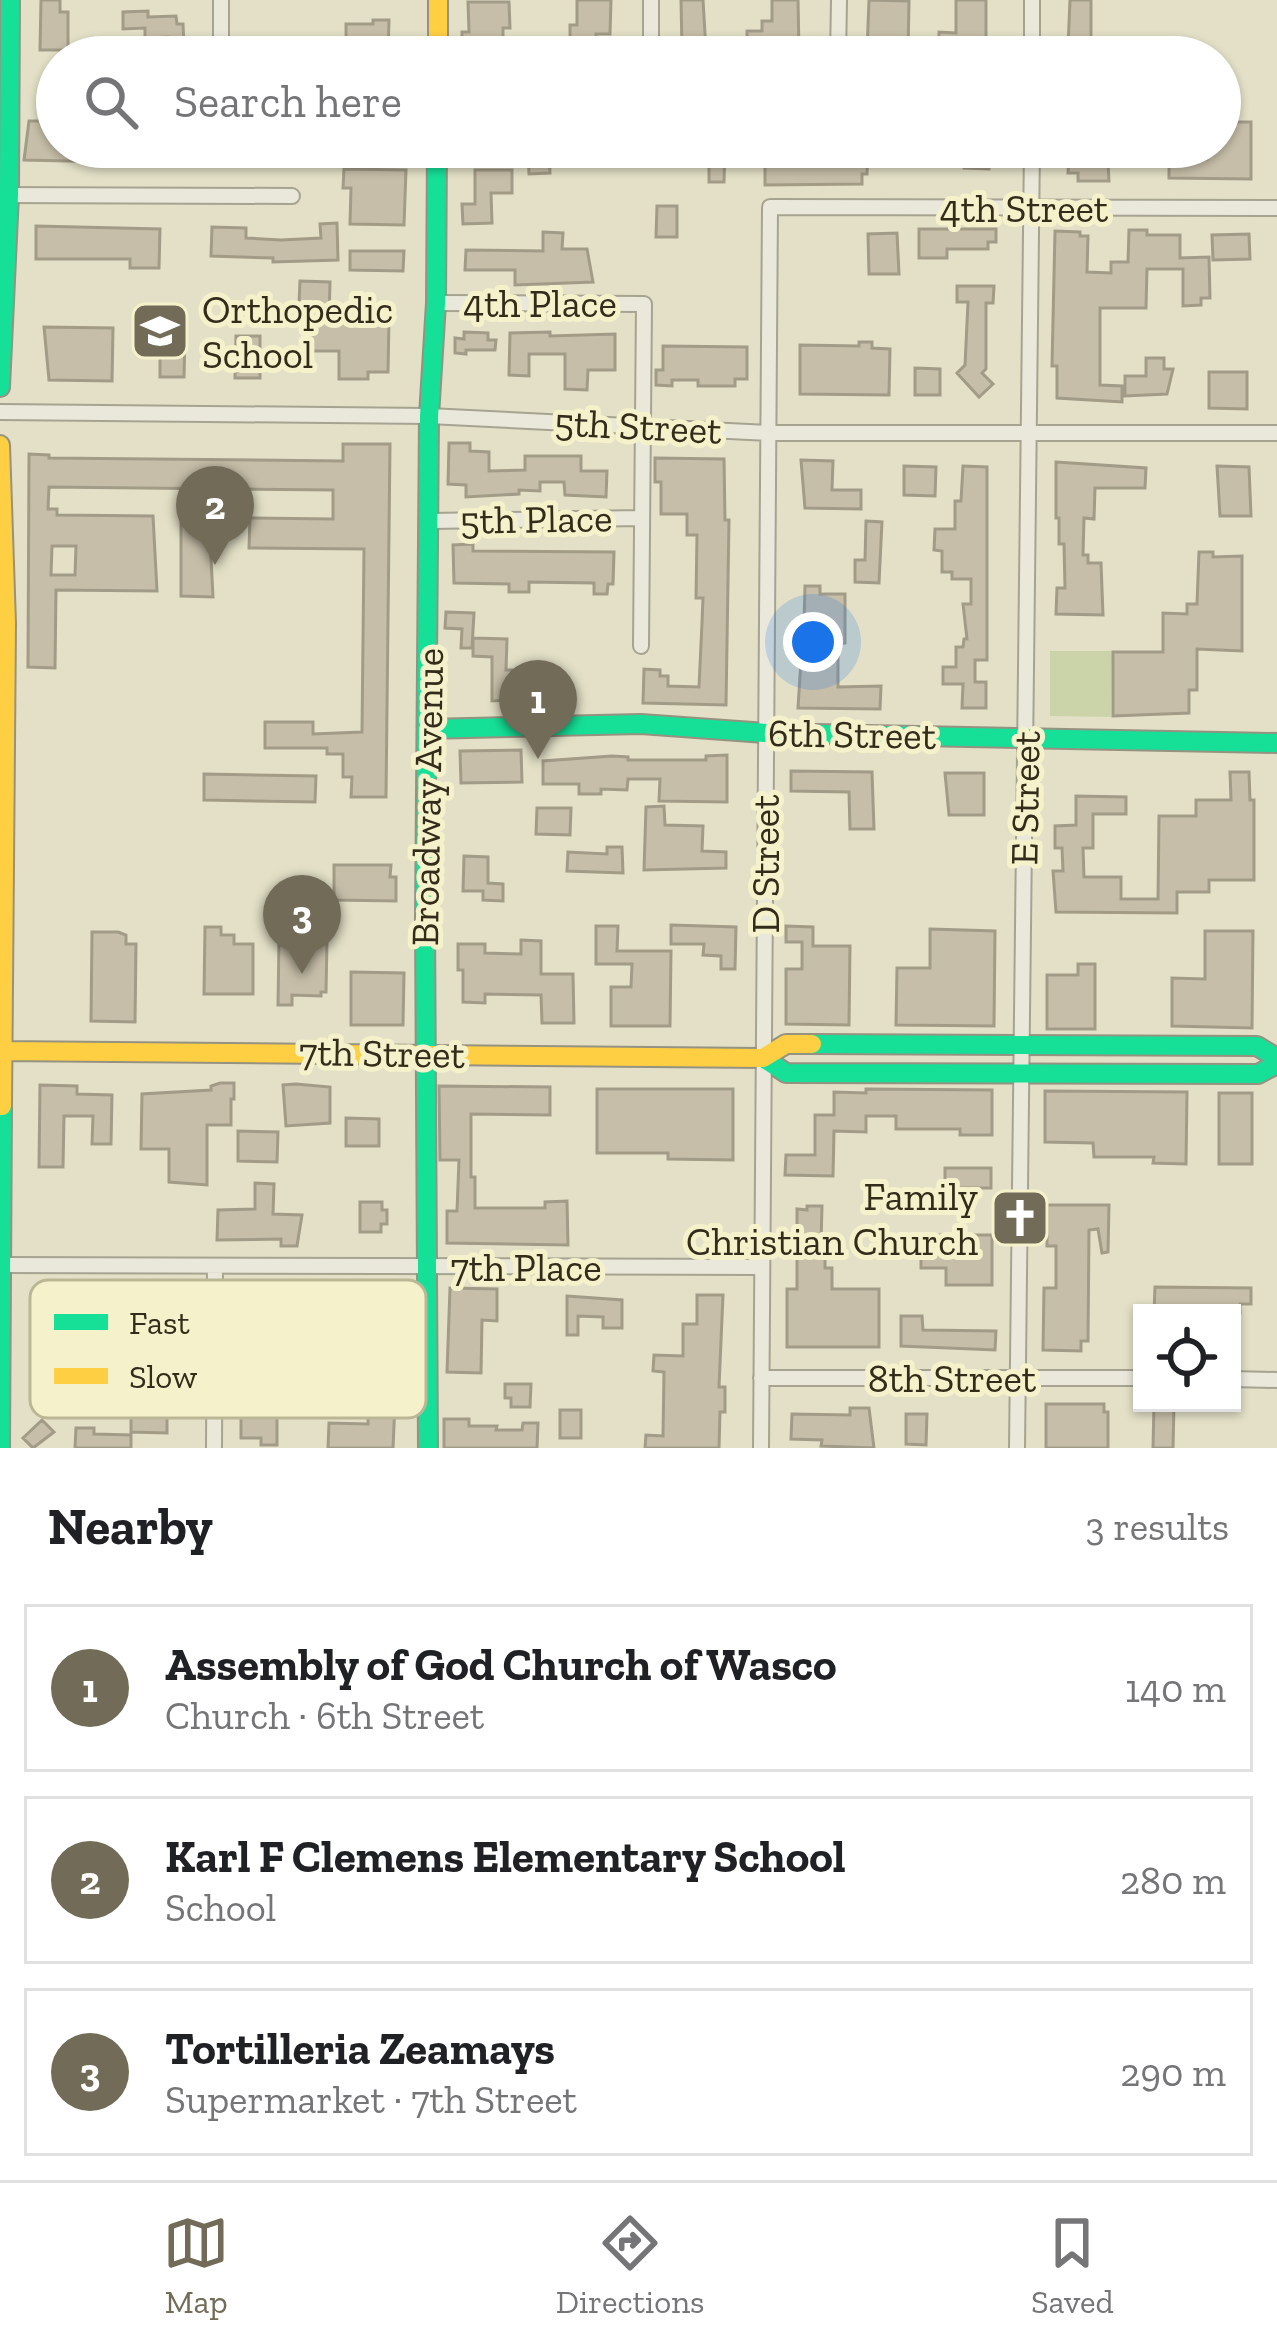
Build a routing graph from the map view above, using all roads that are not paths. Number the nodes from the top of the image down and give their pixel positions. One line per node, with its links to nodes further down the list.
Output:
1 (10, 0): 14 (street)
2 (221, 0): 7 (street)
3 (438, 0): 8 (street)
4 (651, 0): 9 (street)
5 (839, 0): 10 (street)
6 (1032, 0): 11 (street)
7 (221, 36)
8 (438, 36)
9 (651, 36)
10 (838, 36)
11 (1032, 36)
12 (437, 168): 19 (street, Broadway Avenue)
13 (1032, 168): 17 (street, E Street)
14 (4, 195): 15 (street); 20 (street)
15 (292, 196)
16 (770, 208): 17 (street, 4th Street); 24 (street, D Street)
17 (1031, 208): 18 (street, 4th Street); 26 (street, E Street)
18 (1277, 208)
19 (436, 303): 22 (street, Broadway Avenue); 23 (street, 4th Place)
20 (0, 387)
21 (0, 412): 22 (street, 5th Street)
22 (429, 416): 23 (street, 5th Street); 29 (street, Broadway Avenue)
23 (643, 425): 24 (street, 5th Street); 28 (street)
24 (768, 433): 26 (street, 5th Street); 33 (street, D Street)
25 (1277, 433): 26 (street, 5th Street)
26 (1030, 434): 34 (street, E Street)
27 (0, 445): 30 (street)
28 (642, 518): 29 (street, 5th Place); 31 (street)
29 (429, 521): 32 (street, Broadway Avenue)
30 (3, 623): 36 (street)
31 (641, 646)
32 (428, 729): 33 (street, 6th Street); 39 (street, Broadway Avenue)
33 (766, 733): 34 (street, 6th Street); 40 (street, D Street)
34 (1026, 738): 35 (street, 6th Street); 37 (street, E Street)
35 (1277, 743)
36 (2, 927): 38 (street)
37 (1022, 1045): 40 (street, 7th Street); 41 (street, 7th Street); 42 (street, E Street)
38 (2, 1051): 39 (street, 7th Street); 43 (street)
39 (425, 1054): 40 (street, 7th Street); 45 (street, Broadway Avenue)
40 (763, 1058): 42 (street, 7th Street); 46 (street, D Street)
41 (1277, 1061): 42 (street, 7th Street)
42 (1022, 1073): 50 (street, E Street)
43 (2, 1265): 44 (street, 7th Place); 48 (street)
44 (215, 1265): 45 (street, 7th Place); 47 (street)
45 (429, 1266): 46 (street, 7th Place); 57 (street, Broadway Avenue)
46 (762, 1267): 49 (street, D Street)
47 (215, 1280)
48 (0, 1378): 55 (street)
49 (761, 1378): 50 (street, 8th Street); 58 (street, D Street)
50 (1018, 1378): 51 (street, 8th Street); 59 (street, E Street)
51 (1133, 1378)
52 (1241, 1379): 53 (street)
53 (1277, 1380)
54 (214, 1418): 56 (street)
55 (0, 1448)
56 (214, 1448)
57 (428, 1448)
58 (761, 1448)
59 (1017, 1448)

